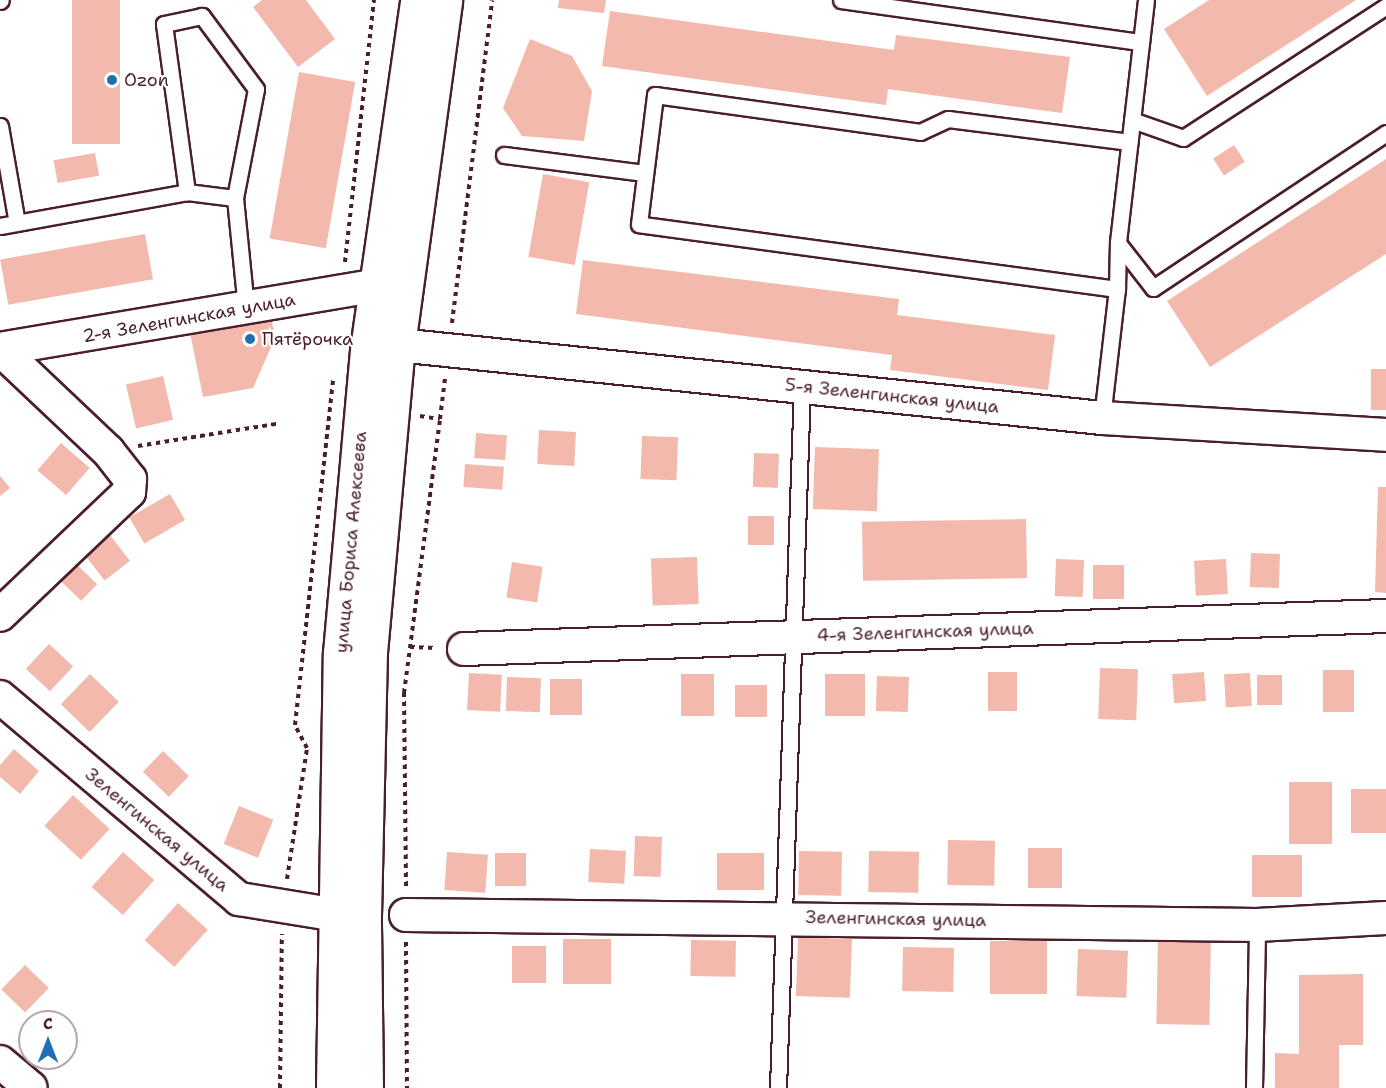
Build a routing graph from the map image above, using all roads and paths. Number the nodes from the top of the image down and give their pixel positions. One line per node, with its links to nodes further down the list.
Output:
1 (417, 0): 19 (street, улица Бориса Алексеева)
2 (445, 0): 22 (street)
3 (492, 0): 24 (path)
4 (841, 0): 7 (lane)
5 (1146, 0): 7 (lane)
6 (1386, 6): 8 (lane)
7 (1142, 42): 8 (lane)
8 (1132, 120): 11 (lane)
9 (0, 126): 16 (lane)
10 (1386, 134): 18 (lane)
11 (1130, 142): 13 (lane); 18 (lane)
12 (504, 155): 13 (lane)
13 (645, 173): 20 (lane)
14 (187, 192): 15 (lane); 15 (lane); 16 (lane)
15 (235, 198): 21 (lane)
16 (17, 223): 17 (lane)
17 (0, 226)
18 (1118, 243): 20 (lane)
19 (378, 285): 21 (street, 2-я Зеленгинская улица); 36 (street, улица Бориса Алексеева)
20 (1117, 289): 26 (lane)
21 (246, 309): 23 (street, 2-я Зеленгинская улица)
22 (398, 345): 24 (street, 5-я Зеленгинская улица); 44 (street)
23 (0, 349): 30 (street)
24 (448, 350): 25 (street, 5-я Зеленгинская улица)
25 (802, 388): 26 (street, 5-я Зеленгинская улица); 33 (lane)
26 (1102, 418): 29 (street, 5-я Зеленгинская улица)
27 (440, 419): 37 (path)
28 (276, 424): 30 (path)
29 (1386, 435)
30 (108, 451): 31 (street)
31 (0, 615)
32 (1386, 616): 33 (street, 4-я Зеленгинская улица)
33 (795, 637): 34 (street, 4-я Зеленгинская улица); 38 (lane)
34 (464, 649)
35 (0, 697): 36 (street, Зеленгинская улица)
36 (337, 915): 43 (street, улица Бориса Алексеева)
37 (406, 915): 38 (street, Зеленгинская улица); 45 (path)
38 (781, 917): 40 (street, Зеленгинская улица); 46 (lane)
39 (1386, 918): 40 (street, Зеленгинская улица)
40 (1257, 925): 47 (lane)
41 (0, 1062): 42 (street)
42 (31, 1088)
43 (333, 1088)
44 (366, 1088)
45 (407, 1088)
46 (777, 1088)
47 (1254, 1088)

